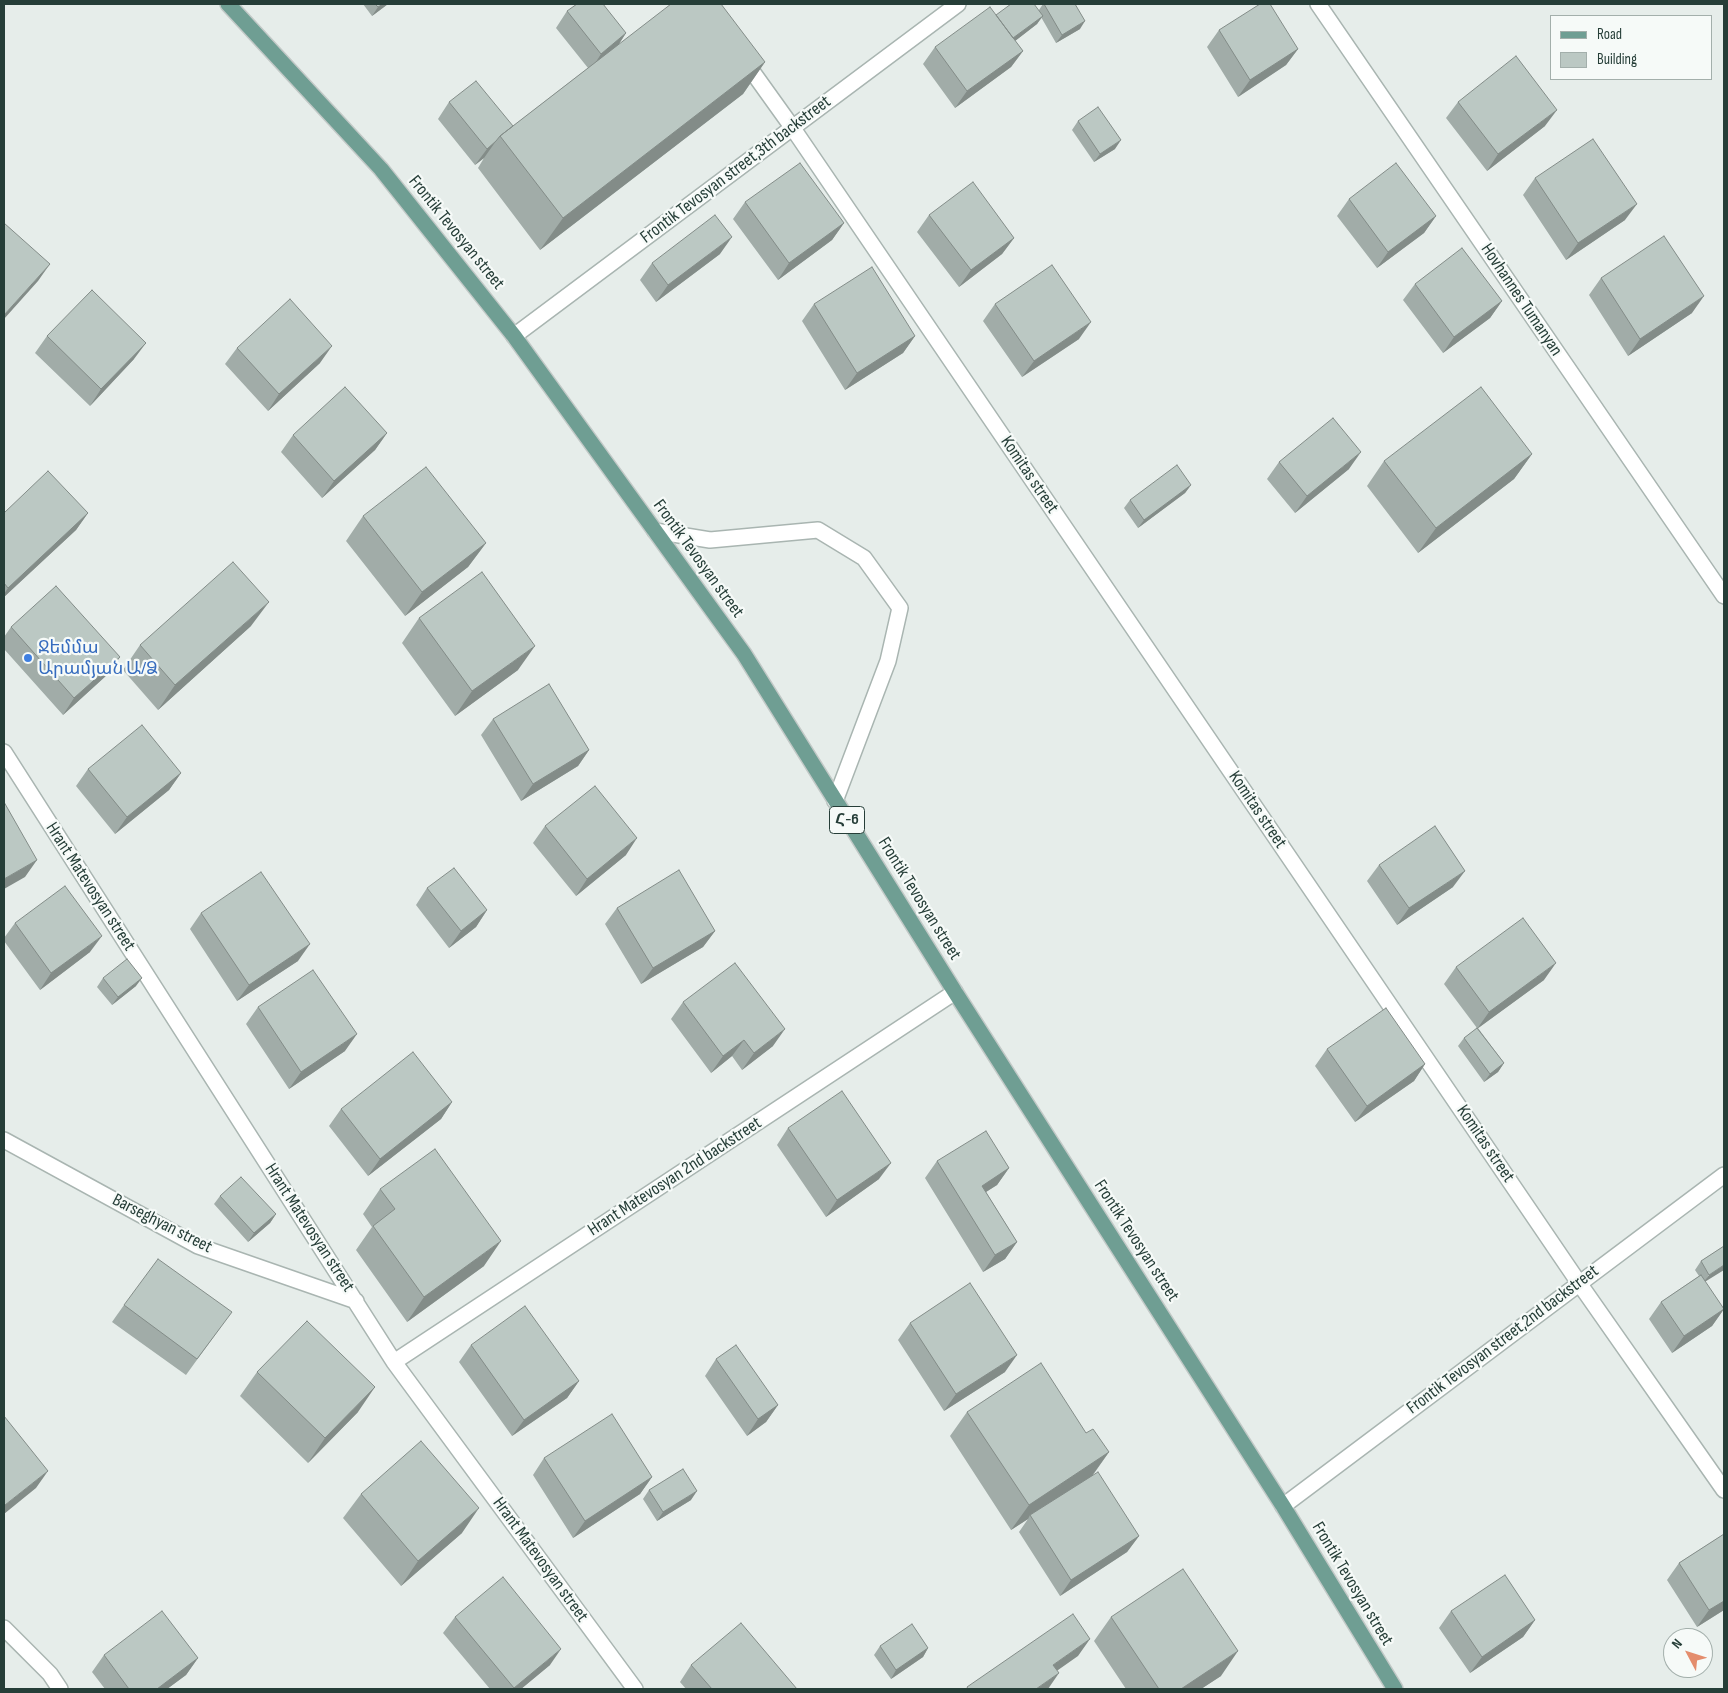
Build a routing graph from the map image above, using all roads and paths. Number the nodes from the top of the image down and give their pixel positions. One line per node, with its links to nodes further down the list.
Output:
1 (228, 4): 6 (main road, Frontik Tevosyan street / Հ-6)
2 (958, 4): 5 (street, Frontik Tevosyan street,3th backstreet)
3 (1318, 4): 8 (street, Hovhannes Tumanyan)
4 (737, 50): 5 (street, Komitas street)
5 (792, 128): 6 (street, Frontik Tevosyan street,3th backstreet); 14 (street, Komitas street)
6 (514, 336): 7 (main road, Frontik Tevosyan street / Հ-6)
7 (654, 531): 10 (main road, Frontik Tevosyan street / Հ-6); 10 (street)
8 (1724, 596)
9 (4, 752): 15 (street, Hrant Matevosyan street)
10 (835, 801): 11 (main road, Frontik Tevosyan street / Հ-6)
11 (954, 992): 16 (street, Hrant Matevosyan 2nd backstreet); 18 (main road, Frontik Tevosyan street / Հ-6)
12 (4, 1140): 15 (street, Barseghyan street)
13 (1724, 1175): 14 (street, Frontik Tevosyan street,2nd backstreet)
14 (1579, 1282): 17 (street, Komitas street); 18 (street, Frontik Tevosyan street,2nd backstreet)
15 (356, 1301): 16 (street, Hrant Matevosyan street)
16 (394, 1362): 21 (street, Hrant Matevosyan street)
17 (1724, 1490)
18 (1283, 1506): 22 (main road, Frontik Tevosyan street / Հ-6)
19 (4, 1628): 20 (street)
20 (60, 1689)
21 (635, 1689)
22 (1395, 1689)

